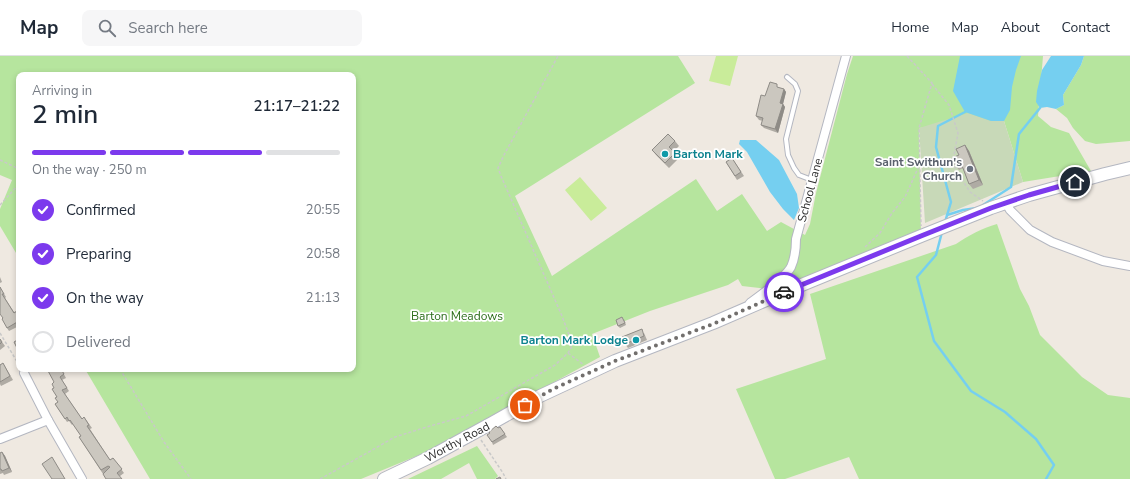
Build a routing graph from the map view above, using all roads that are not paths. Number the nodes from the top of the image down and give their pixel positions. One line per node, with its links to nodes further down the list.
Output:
1 (846, 56): 4 (street, School Lane)
2 (787, 77): 4 (lane)
3 (1130, 168): 5 (main road, Worthy Road)
4 (812, 180): 7 (street, School Lane)
5 (1006, 203): 6 (street); 7 (main road, Worthy Road)
6 (1130, 266)
7 (748, 307): 14 (main road, Worthy Road)
8 (24, 373): 10 (street)
9 (36, 377): 10 (street)
10 (28, 381): 11 (street)
11 (48, 420): 12 (street); 13 (street)
12 (0, 439)
13 (82, 479)
14 (384, 479)

